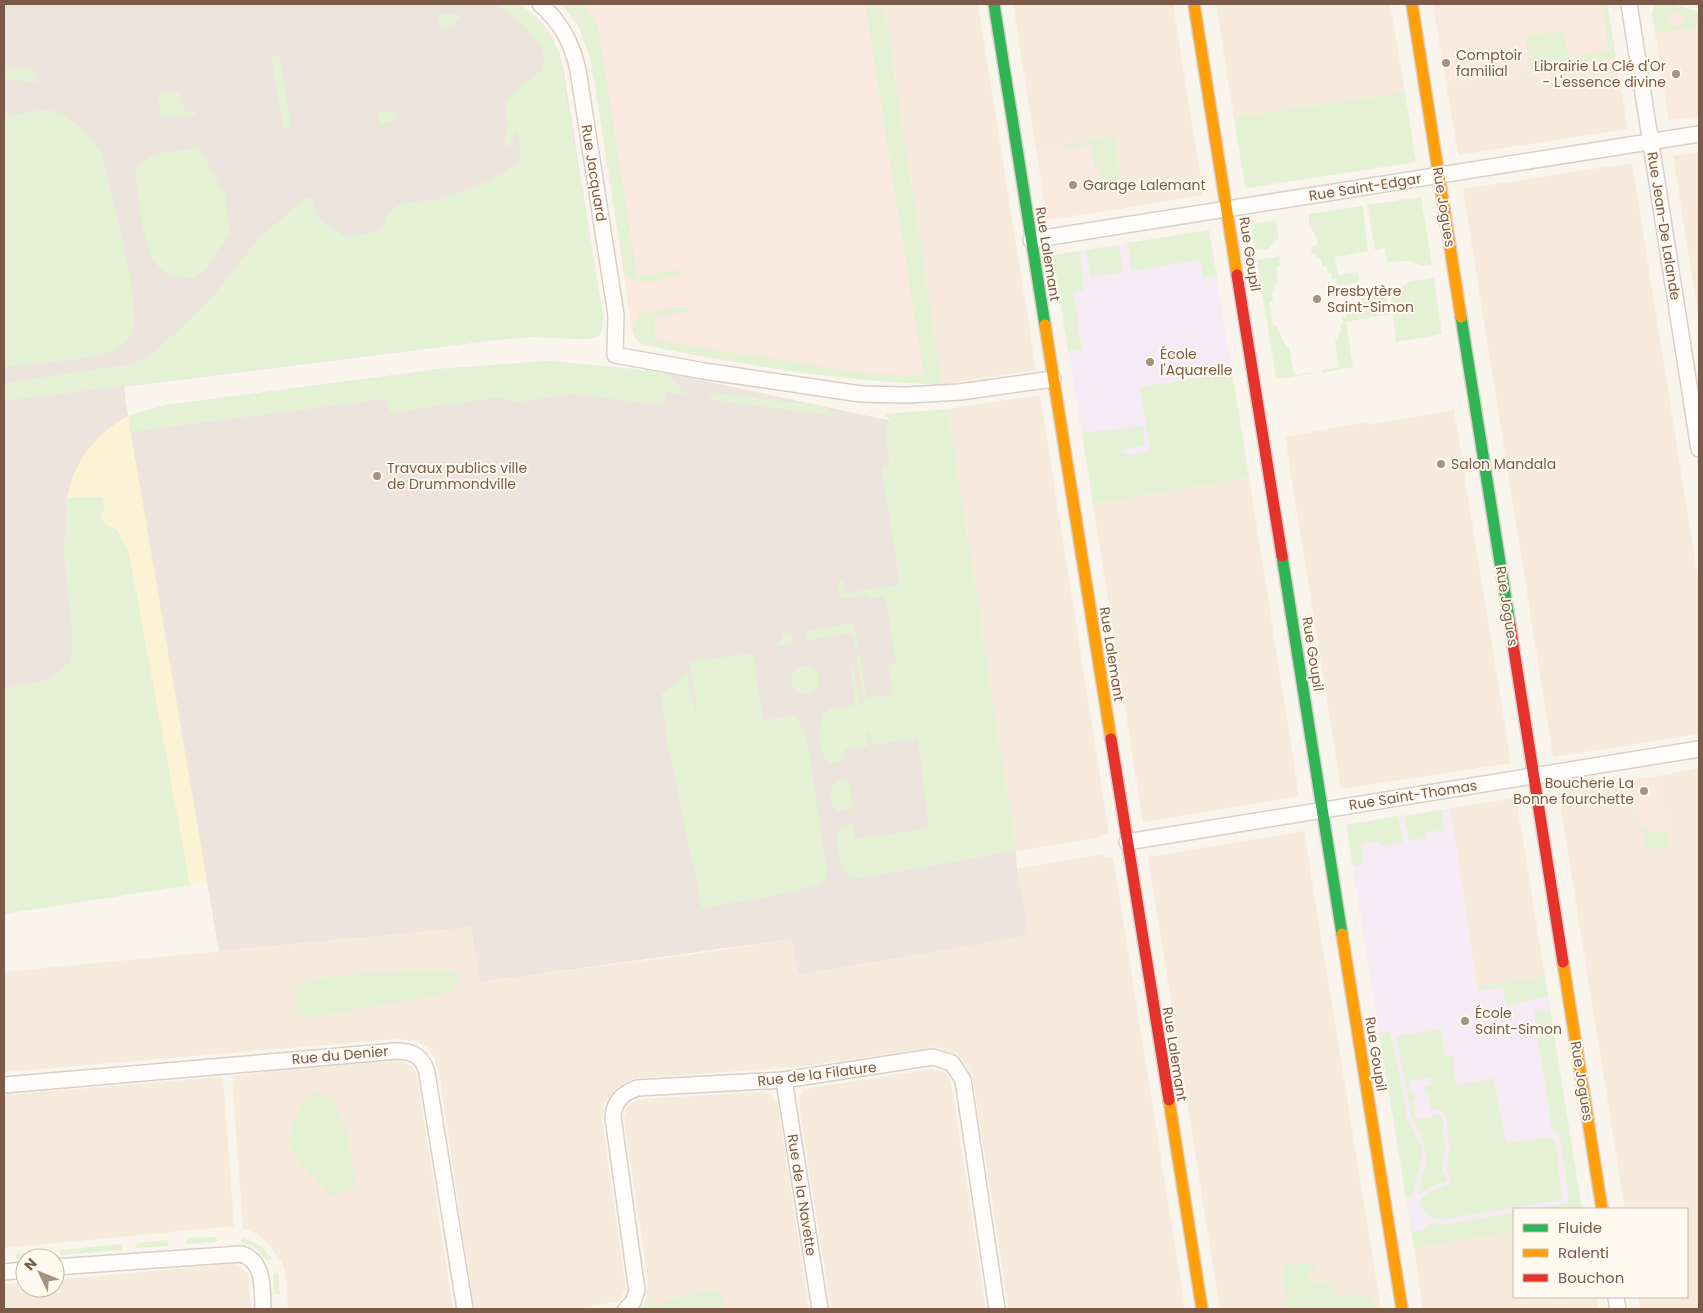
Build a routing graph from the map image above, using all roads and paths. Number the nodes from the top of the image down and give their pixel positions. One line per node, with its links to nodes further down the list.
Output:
1 (540, 4): 11 (street, Rue Jacquard)
2 (994, 4): 10 (street, Rue Lalemant)
3 (1194, 4): 9 (street, Rue Goupil)
4 (1412, 4): 8 (street, Rue Jogues)
5 (1630, 4): 7 (street, Rue Jean-De Lalande)
6 (1699, 134): 7 (street, Rue Saint-Edgar)
7 (1651, 142): 8 (street, Rue Saint-Edgar); 12 (street, Rue Jean-De Lalande)
8 (1439, 175): 9 (street, Rue Saint-Edgar); 14 (street, Rue Jogues)
9 (1227, 209): 10 (street, Rue Saint-Edgar); 15 (street, Rue Goupil)
10 (1031, 240): 11 (street, Rue Lalemant)
11 (1053, 379): 16 (street, Rue Lalemant)
12 (1699, 449)
13 (1699, 749): 14 (street, Rue Saint-Thomas)
14 (1534, 775): 15 (street, Rue Saint-Thomas); 19 (street, Rue Jogues)
15 (1322, 810): 16 (street, Rue Saint-Thomas); 27 (street, Rue Goupil)
16 (1127, 842): 26 (street, Rue Lalemant)
17 (784, 1080): 23 (street, Rue de la Filature); 24 (street, Rue de la Navette); 25 (street, Rue de la Filature)
18 (4, 1085): 22 (street, Rue du Denier)
19 (1602, 1208)
20 (65, 1266): 21 (street)
21 (263, 1309)
22 (465, 1309)
23 (626, 1309)
24 (820, 1309)
25 (997, 1309)
26 (1202, 1309)
27 (1402, 1309)

